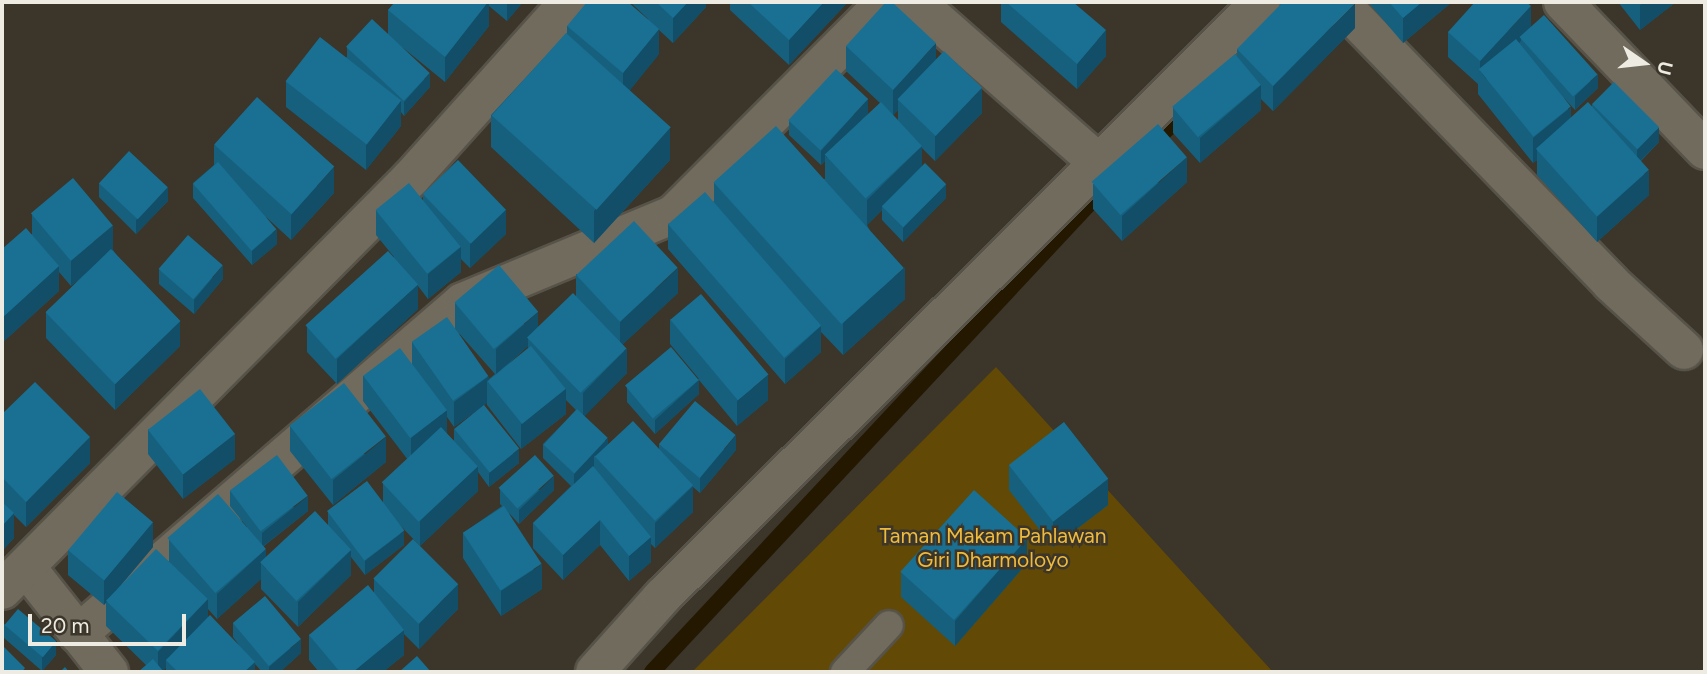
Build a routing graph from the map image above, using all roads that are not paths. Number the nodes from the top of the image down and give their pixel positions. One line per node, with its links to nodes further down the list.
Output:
1 (569, 2): 10 (street)
2 (885, 2): 12 (street)
3 (916, 2): 8 (street)
4 (1261, 2): 8 (street)
5 (1563, 2): 7 (street)
6 (1351, 15): 9 (street)
7 (1705, 150)
8 (1101, 165): 13 (street)
9 (1684, 349)
10 (14, 578): 12 (street)
11 (889, 625): 15 (lane)
12 (78, 634): 14 (street)
13 (600, 671)
14 (109, 672)
15 (845, 672)

